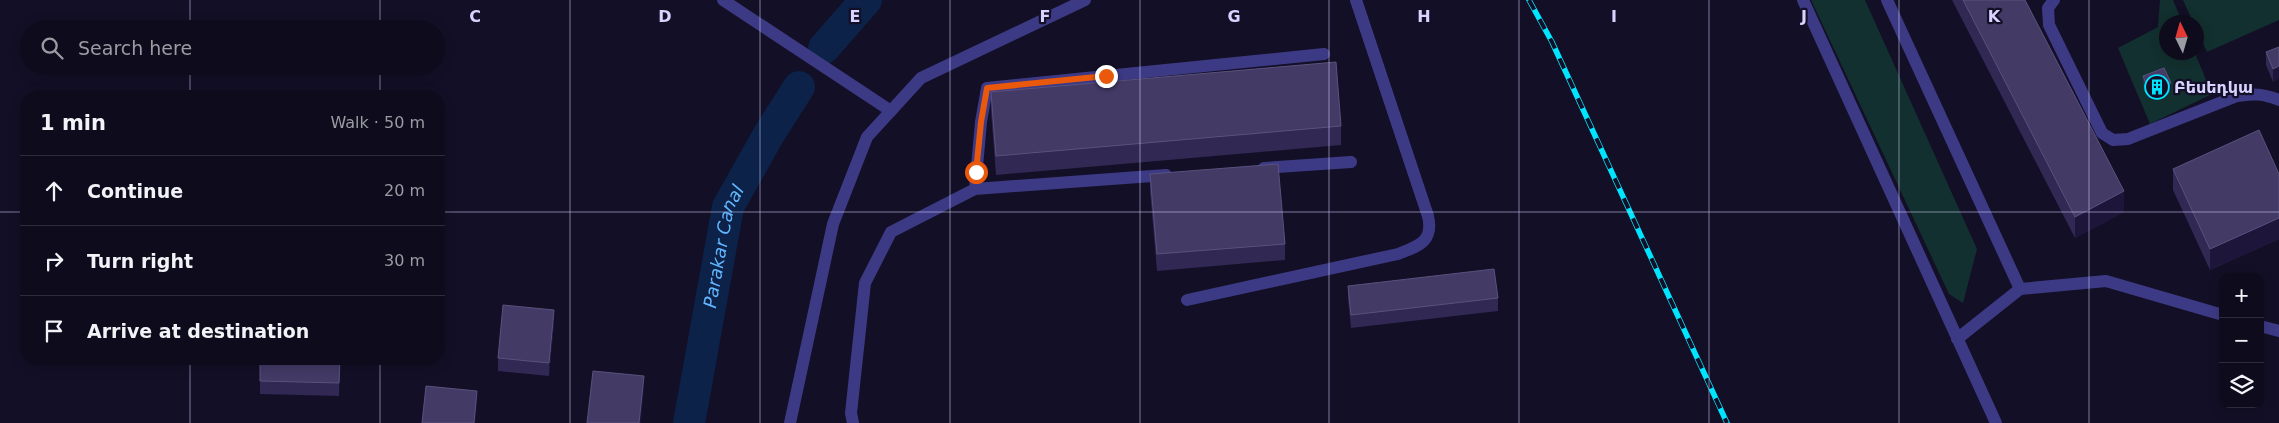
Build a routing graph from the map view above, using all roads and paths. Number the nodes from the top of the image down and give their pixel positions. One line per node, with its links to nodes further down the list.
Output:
1 (723, 0): 9 (street)
2 (1085, 0): 9 (street)
3 (1356, 0): 15 (street)
4 (1804, 0): 19 (street)
5 (1887, 0): 14 (street)
6 (2054, 0): 8 (street)
7 (1324, 54): 13 (street)
8 (2279, 100)
9 (890, 111): 20 (street)
10 (1351, 162): 11 (street)
11 (1252, 169)
12 (1183, 174): 13 (street)
13 (975, 189): 21 (street)
14 (2020, 289): 16 (street); 19 (street)
15 (1187, 300)
16 (2219, 314)
17 (2264, 327): 18 (street)
18 (2279, 331)
19 (1957, 339): 22 (street)
20 (790, 423)
21 (853, 423)
22 (1996, 423)

